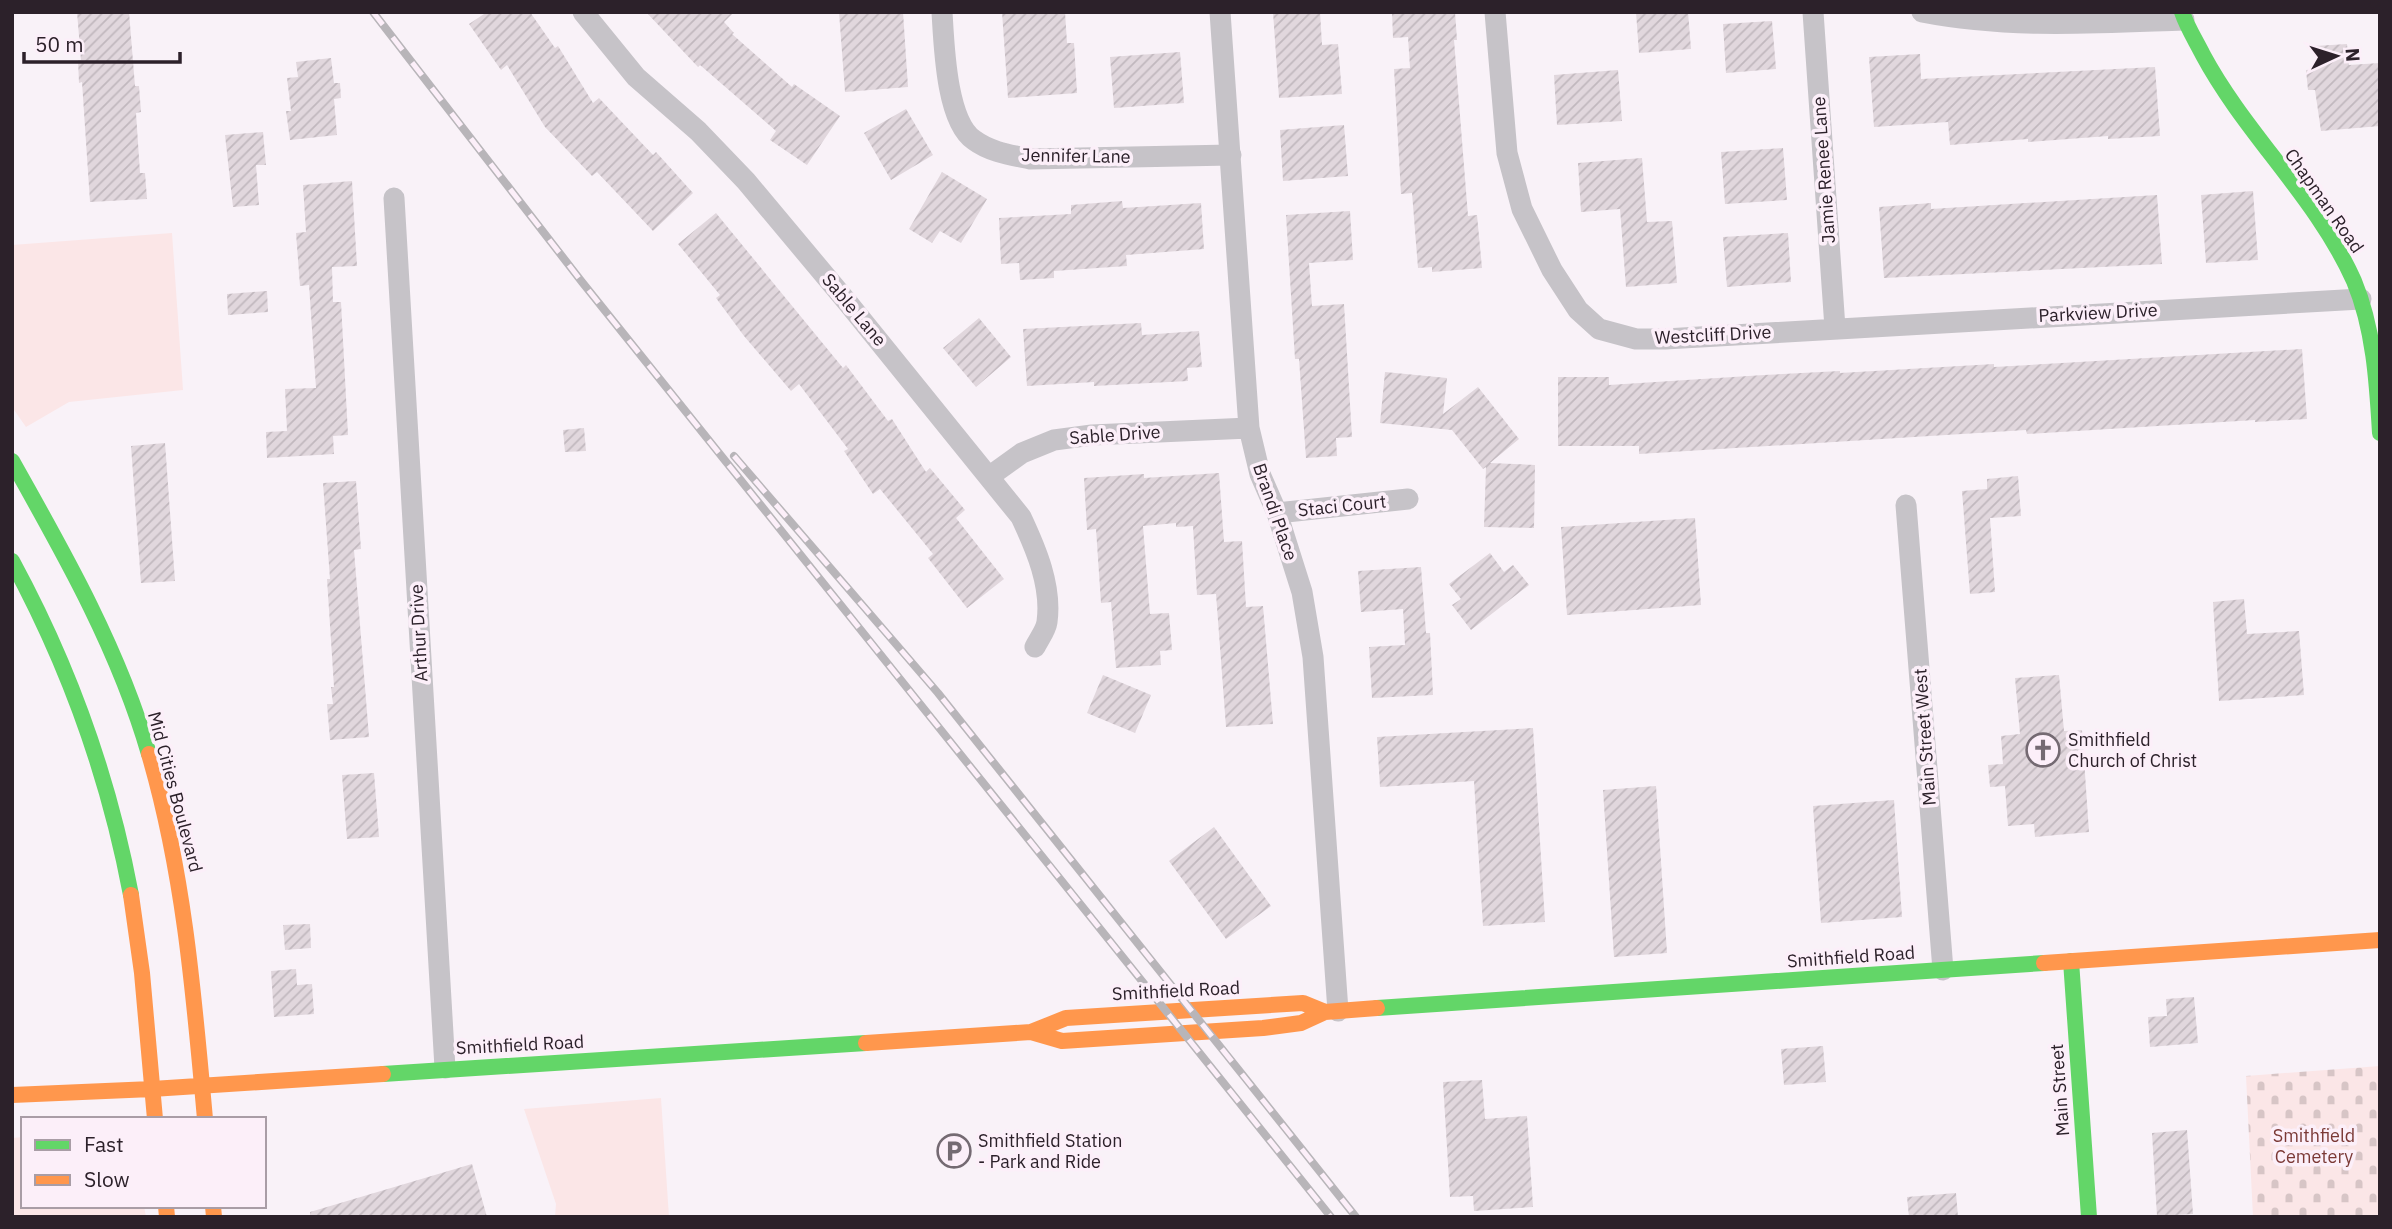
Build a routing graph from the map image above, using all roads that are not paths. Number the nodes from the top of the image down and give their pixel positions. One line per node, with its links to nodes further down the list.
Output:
1 (583, 12): 16 (street, Sable Lane)
2 (942, 12): 8 (street, Jennifer Lane)
3 (1220, 12): 8 (street, Brandi Place)
4 (1495, 12): 11 (street, Westcliff Drive)
5 (1813, 12): 11 (street, Jamie Renee Lane)
6 (1922, 12): 7 (street)
7 (2183, 16): 10 (main road, Chapman Road)
8 (1231, 155): 13 (street, Brandi Place)
9 (394, 198): 27 (street, Arthur Drive)
10 (2361, 299): 11 (street, Parkview Drive); 12 (main road, Chapman Road)
11 (1835, 328)
12 (2375, 336): 14 (main road, Chapman Road)
13 (1250, 428): 16 (street, Sable Drive); 19 (street, Brandi Place)
14 (2380, 433)
15 (12, 461): 28 (main road, Mid Cities Boulevard)
16 (990, 475): 21 (street, Sable Lane)
17 (1408, 499): 19 (street, Staci Court)
18 (1906, 505): 24 (street, Main Street West)
19 (1277, 513): 25 (street, Brandi Place)
20 (12, 561): 29 (main road)
21 (1035, 647)
22 (2380, 940): 23 (main road, Smithfield Road)
23 (2071, 961): 24 (main road, Smithfield Road); 33 (main road, Main Street)
24 (1943, 970): 25 (main road, Smithfield Road)
25 (1332, 1012): 26 (main road, Smithfield Road); 26 (main road, Smithfield Road)
26 (1031, 1032): 27 (main road, Smithfield Road)
27 (445, 1069): 28 (main road, Smithfield Road)
28 (202, 1086): 29 (main road, Smithfield Road); 32 (main road, Mid Cities Boulevard)
29 (152, 1089): 30 (main road, Smithfield Road); 31 (main road)
30 (12, 1095)
31 (155, 1117)
32 (205, 1117)
33 (2089, 1217)

